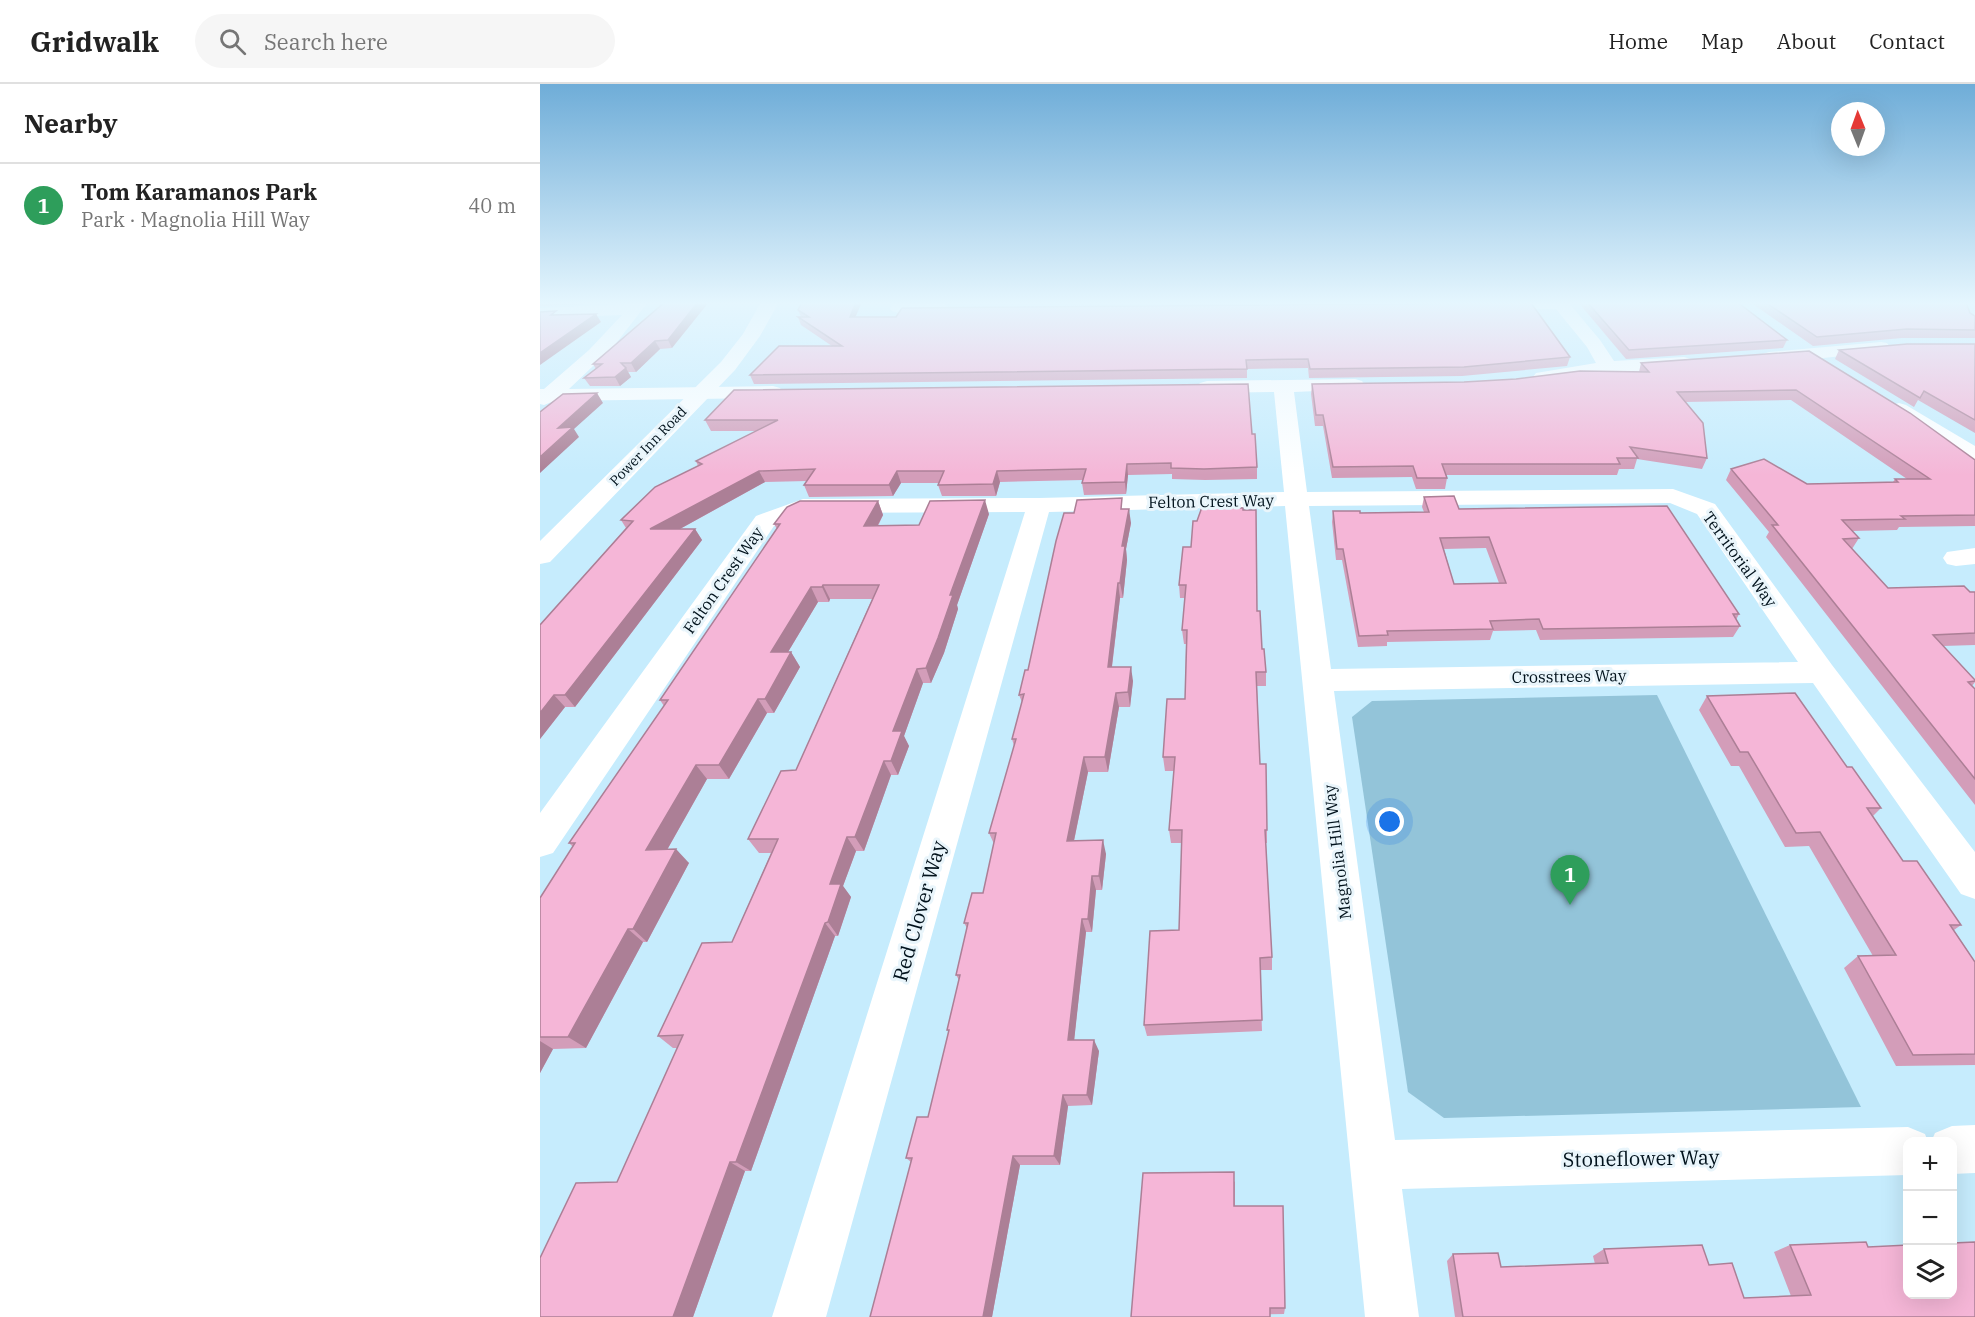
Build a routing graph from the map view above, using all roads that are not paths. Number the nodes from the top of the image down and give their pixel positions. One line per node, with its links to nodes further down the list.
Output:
1 (590, 360): 14 (street)
2 (733, 360): 13 (main road, Power Inn Road)
3 (1605, 360): 6 (street)
4 (1818, 360): 7 (street)
5 (1706, 362): 6 (street)
6 (1607, 367): 8 (street)
7 (1838, 372)
8 (1524, 380)
9 (1378, 385): 11 (street)
10 (1188, 387): 11 (street)
11 (1284, 387): 17 (street, Magnolia Hill Way)
12 (796, 392): 13 (street)
13 (701, 393): 14 (street); 19 (main road, Power Inn Road)
14 (543, 397)
15 (1887, 402): 16 (street)
16 (1975, 456)
17 (1297, 499): 18 (street, Felton Crest Way); 20 (street, Territorial Way); 21 (street, Magnolia Hill Way)
18 (1039, 505): 22 (street, Felton Crest Way); 28 (street, Red Clover Way)
19 (540, 556)
20 (1821, 672): 21 (street, Crosstrees Way); 23 (street, Territorial Way)
21 (1317, 680): 27 (street, Magnolia Hill Way)
22 (540, 842)
23 (1975, 882)
24 (1975, 1149): 25 (street)
25 (1957, 1150)
26 (1903, 1151): 27 (street, Stoneflower Way)
27 (1375, 1165): 29 (street, Magnolia Hill Way)
28 (799, 1317)
29 (1392, 1317)

